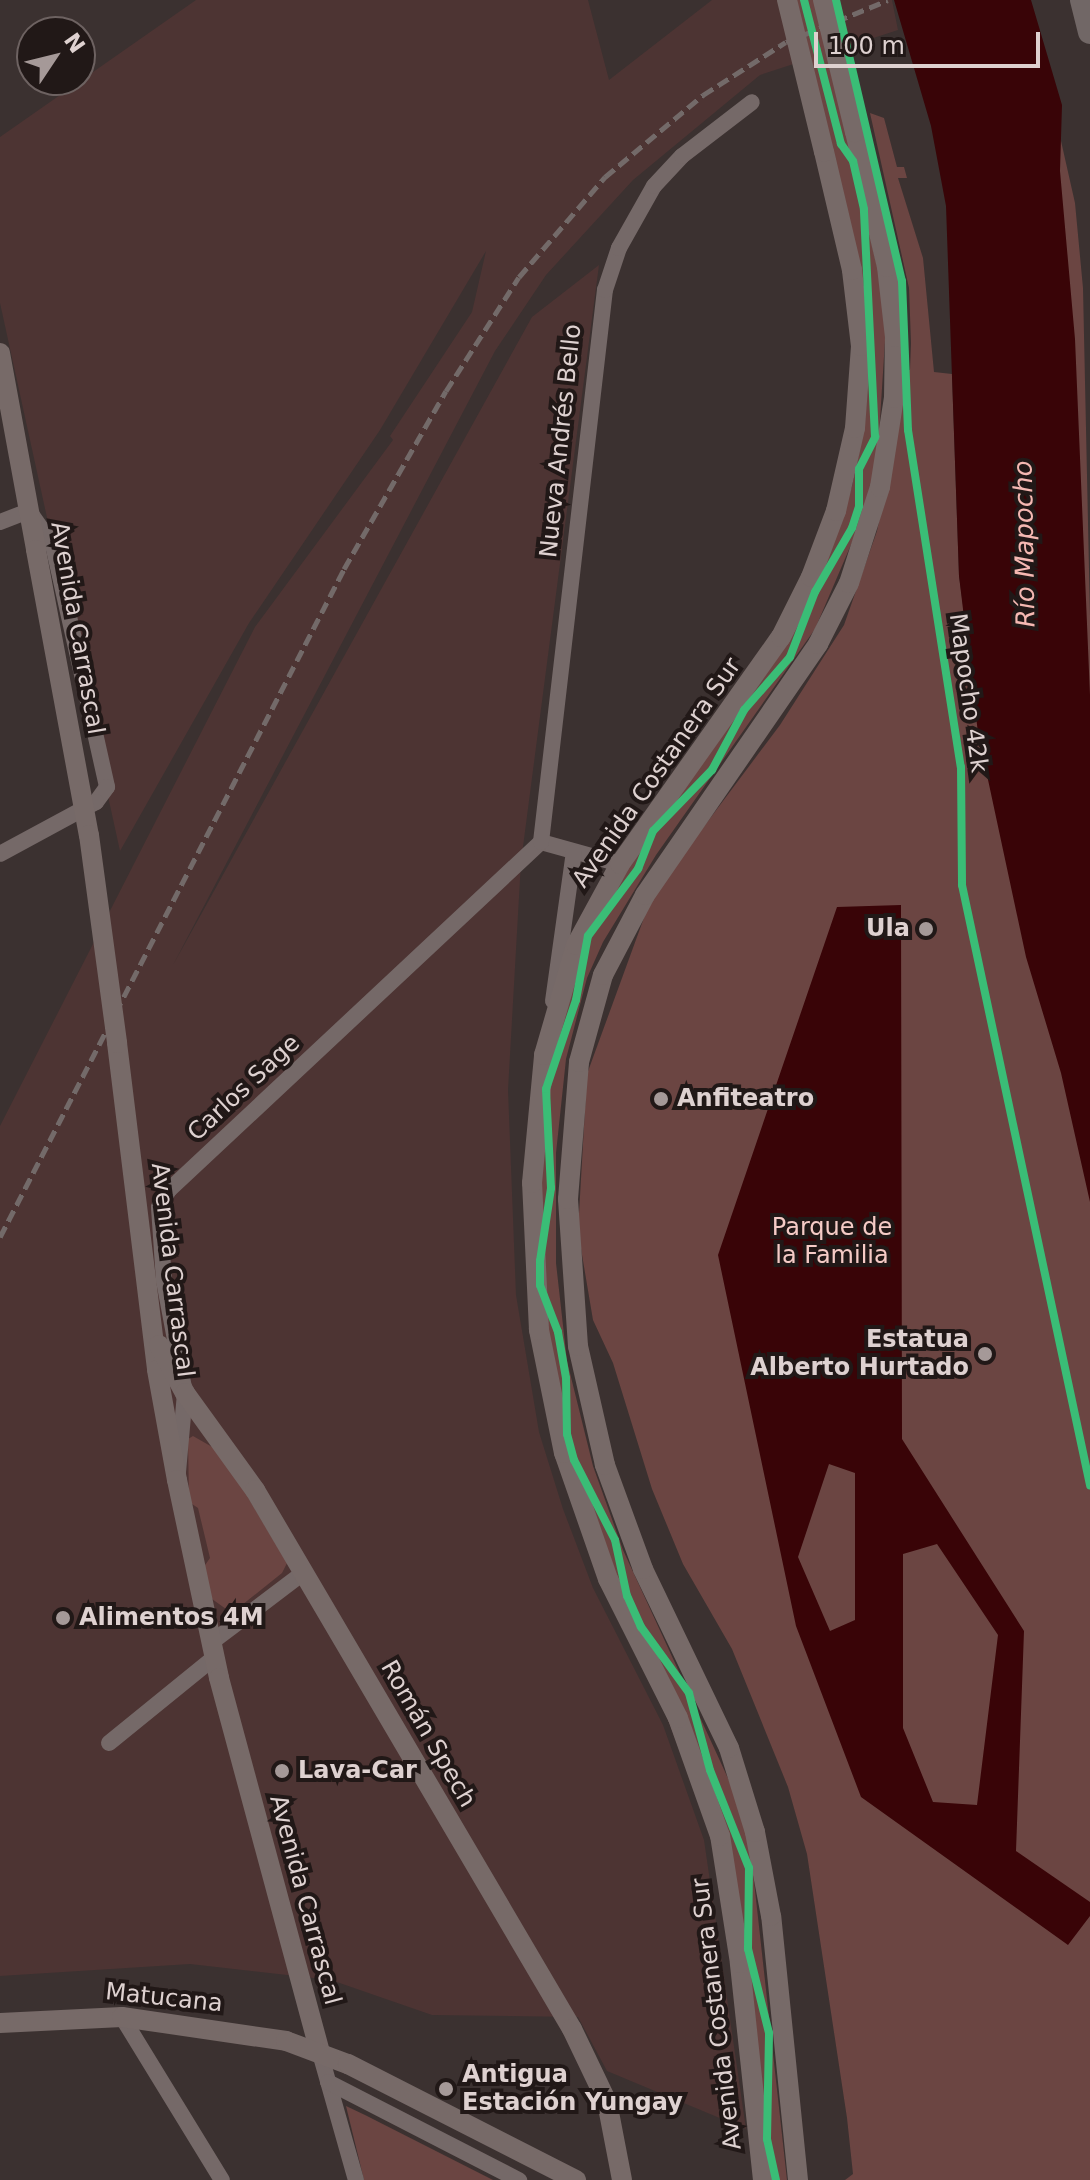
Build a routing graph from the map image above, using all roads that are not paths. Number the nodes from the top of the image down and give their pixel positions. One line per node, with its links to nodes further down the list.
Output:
1 (787, 0): 12 (main road, Avenida Costanera Sur, bridge)
2 (823, 0): 29 (main road, bridge)
3 (1082, 0): 4 (highway)
4 (1090, 31)
5 (752, 102): 9 (street, Nueva Andrés Bello)
6 (0, 353): 7 (main road, Avenida Carrascal)
7 (29, 511): 8 (street); 11 (street); 14 (main road, Avenida Carrascal, bridge)
8 (0, 522)
9 (541, 842): 10 (street); 15 (street, Carlos Sage)
10 (574, 852): 12 (street); 13 (street)
11 (0, 854)
12 (620, 864): 13 (main road, Avenida Costanera Sur)
13 (550, 1024): 28 (main road, Avenida Costanera Sur)
14 (153, 1330): 15 (main road, Avenida Carrascal); 15 (main road, Román Spech)
15 (178, 1408): 16 (main road, Román Spech); 17 (main road, Avenida Carrascal)
16 (303, 1573): 17 (street); 27 (main road, Román Spech)
17 (214, 1650): 18 (street); 21 (main road, Avenida Carrascal)
18 (109, 1743)
19 (122, 2017): 20 (main road, Matucana); 21 (main road, Matucana); 23 (street)
20 (0, 2023)
21 (320, 2053): 22 (street, Avenida Carrascal); 26 (main road, Matucana)
22 (328, 2082): 24 (street, Avenida Carrascal); 25 (street)
23 (222, 2180)
24 (356, 2180)
25 (519, 2180)
26 (576, 2180)
27 (622, 2180)
28 (763, 2180)
29 (798, 2180)

